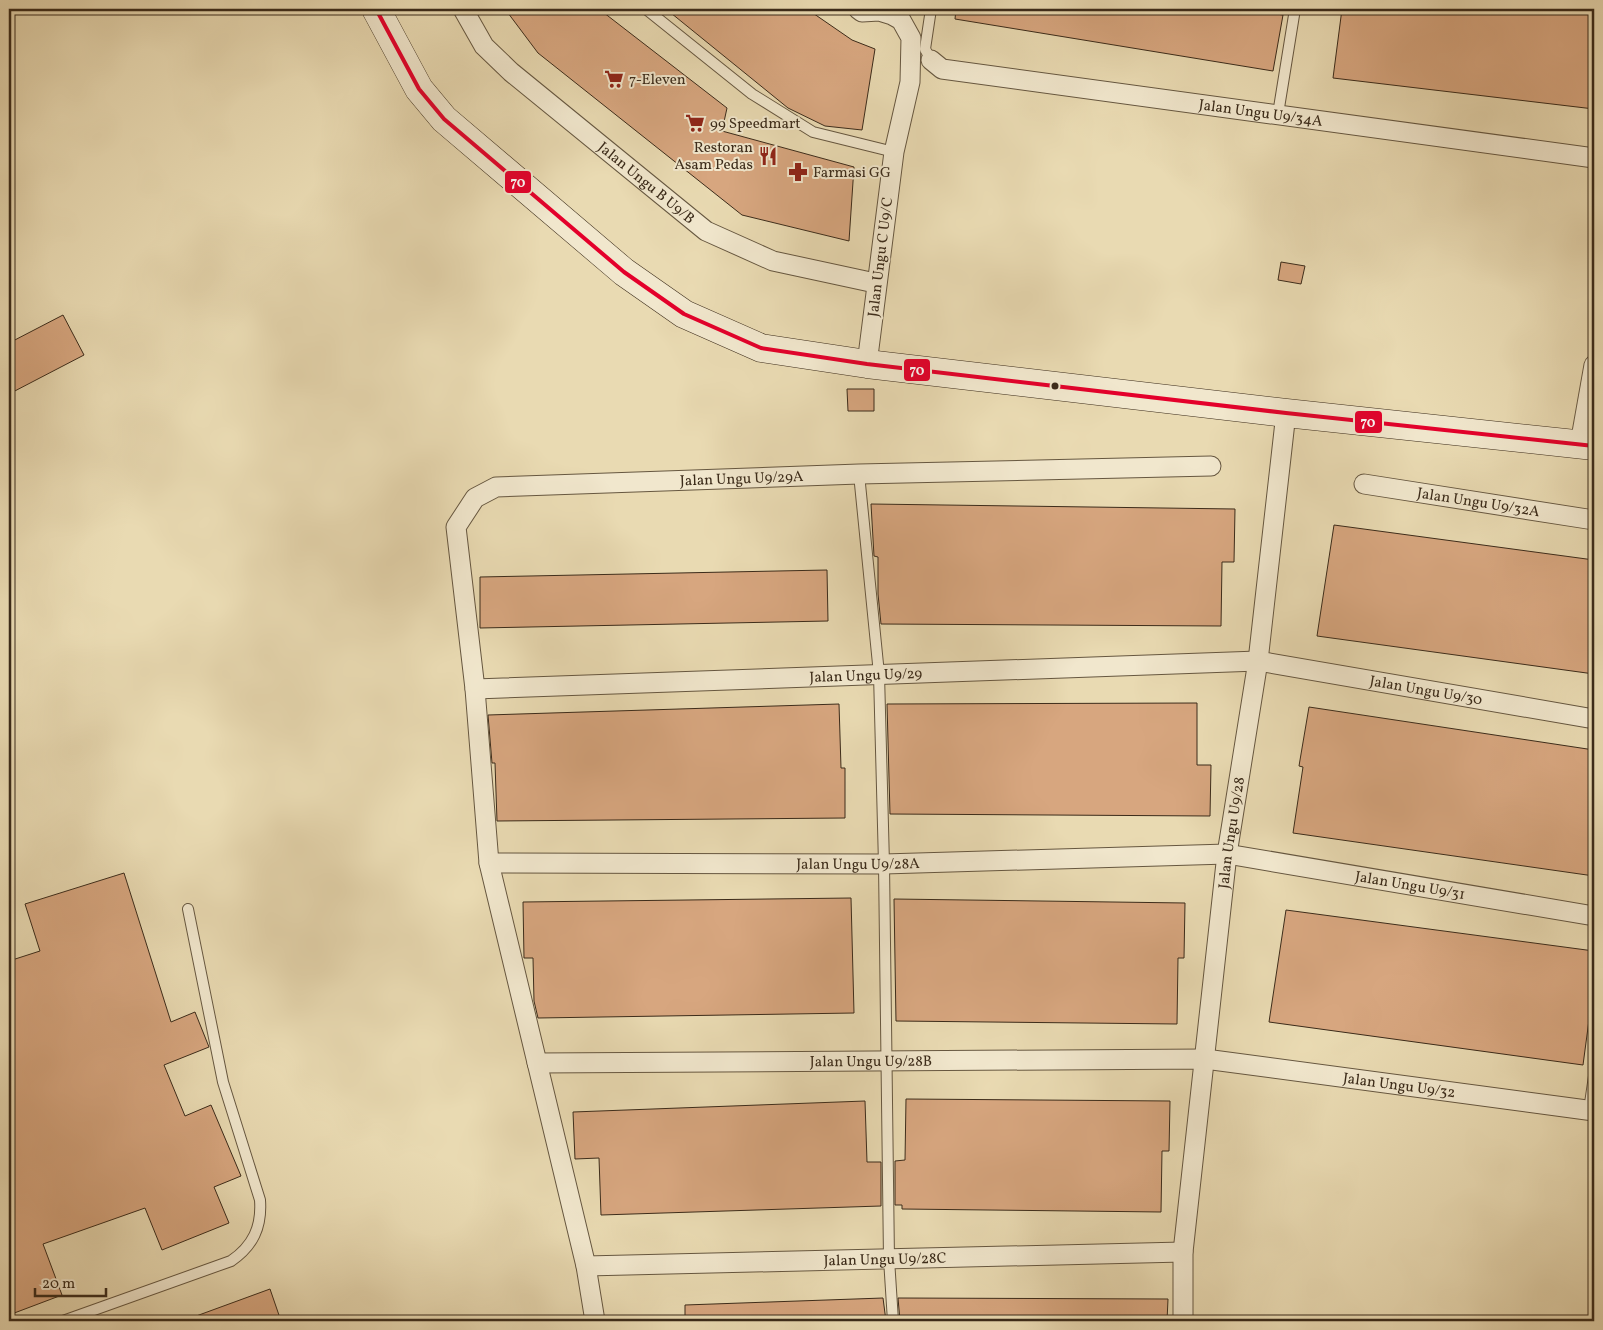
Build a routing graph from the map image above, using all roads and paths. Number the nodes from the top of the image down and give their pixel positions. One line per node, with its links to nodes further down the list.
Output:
1 (376, 9): 12 (street)
2 (463, 9): 11 (street, Jalan Ungu B U9/B)
3 (646, 9): 9 (lane)
4 (858, 9): 9 (street, Jalan Ungu C U9/C)
5 (931, 9): 7 (lane)
6 (1295, 9): 8 (lane)
7 (931, 60): 8 (street, Jalan Ungu U9/34A)
8 (1278, 114): 10 (street, Jalan Ungu U9/34A)
9 (894, 152): 11 (street, Jalan Ungu C U9/C)
10 (1594, 158)
11 (875, 283): 12 (street, Jalan Ungu C U9/C)
12 (867, 364): 14 (street)
13 (1594, 365): 15 (street)
14 (1286, 413): 15 (street); 20 (street, Jalan Ungu U9/28)
15 (1587, 445)
16 (1211, 466): 17 (street, Jalan Ungu U9/29A)
17 (859, 474): 21 (lane); 22 (street, Jalan Ungu U9/29A)
18 (1364, 484): 19 (street, Jalan Ungu U9/32A)
19 (1594, 520)
20 (1258, 661): 21 (street, Jalan Ungu U9/29); 23 (street, Jalan Ungu U9/30); 24 (street, Jalan Ungu U9/28)
21 (879, 674): 22 (street, Jalan Ungu U9/29); 26 (lane)
22 (475, 689): 25 (street, Jalan Ungu U9/29A)
23 (1594, 719)
24 (1227, 854): 26 (street, Jalan Ungu U9/28A); 28 (street, Jalan Ungu U9/31); 29 (street, Jalan Ungu U9/28)
25 (489, 863): 26 (street, Jalan Ungu U9/28A); 31 (street, Jalan Ungu U9/29A)
26 (884, 864): 30 (lane)
27 (188, 910): 37 (lane)
28 (1594, 916)
29 (1205, 1059): 30 (street, Jalan Ungu U9/28B); 33 (street, Jalan Ungu U9/32); 34 (street, Jalan Ungu U9/28)
30 (886, 1061): 31 (street, Jalan Ungu U9/28B); 35 (lane)
31 (537, 1062): 36 (street, Jalan Ungu U9/29A)
32 (1594, 1076): 33 (lane)
33 (1592, 1110)
34 (1183, 1252): 35 (street, Jalan Ungu U9/28C); 40 (street, Jalan Ungu U9/28)
35 (889, 1259): 36 (street, Jalan Ungu U9/28C); 39 (lane)
36 (586, 1266): 38 (street, Jalan Ungu U9/29A)
37 (63, 1321)
38 (595, 1321)
39 (894, 1321)
40 (1183, 1321)

